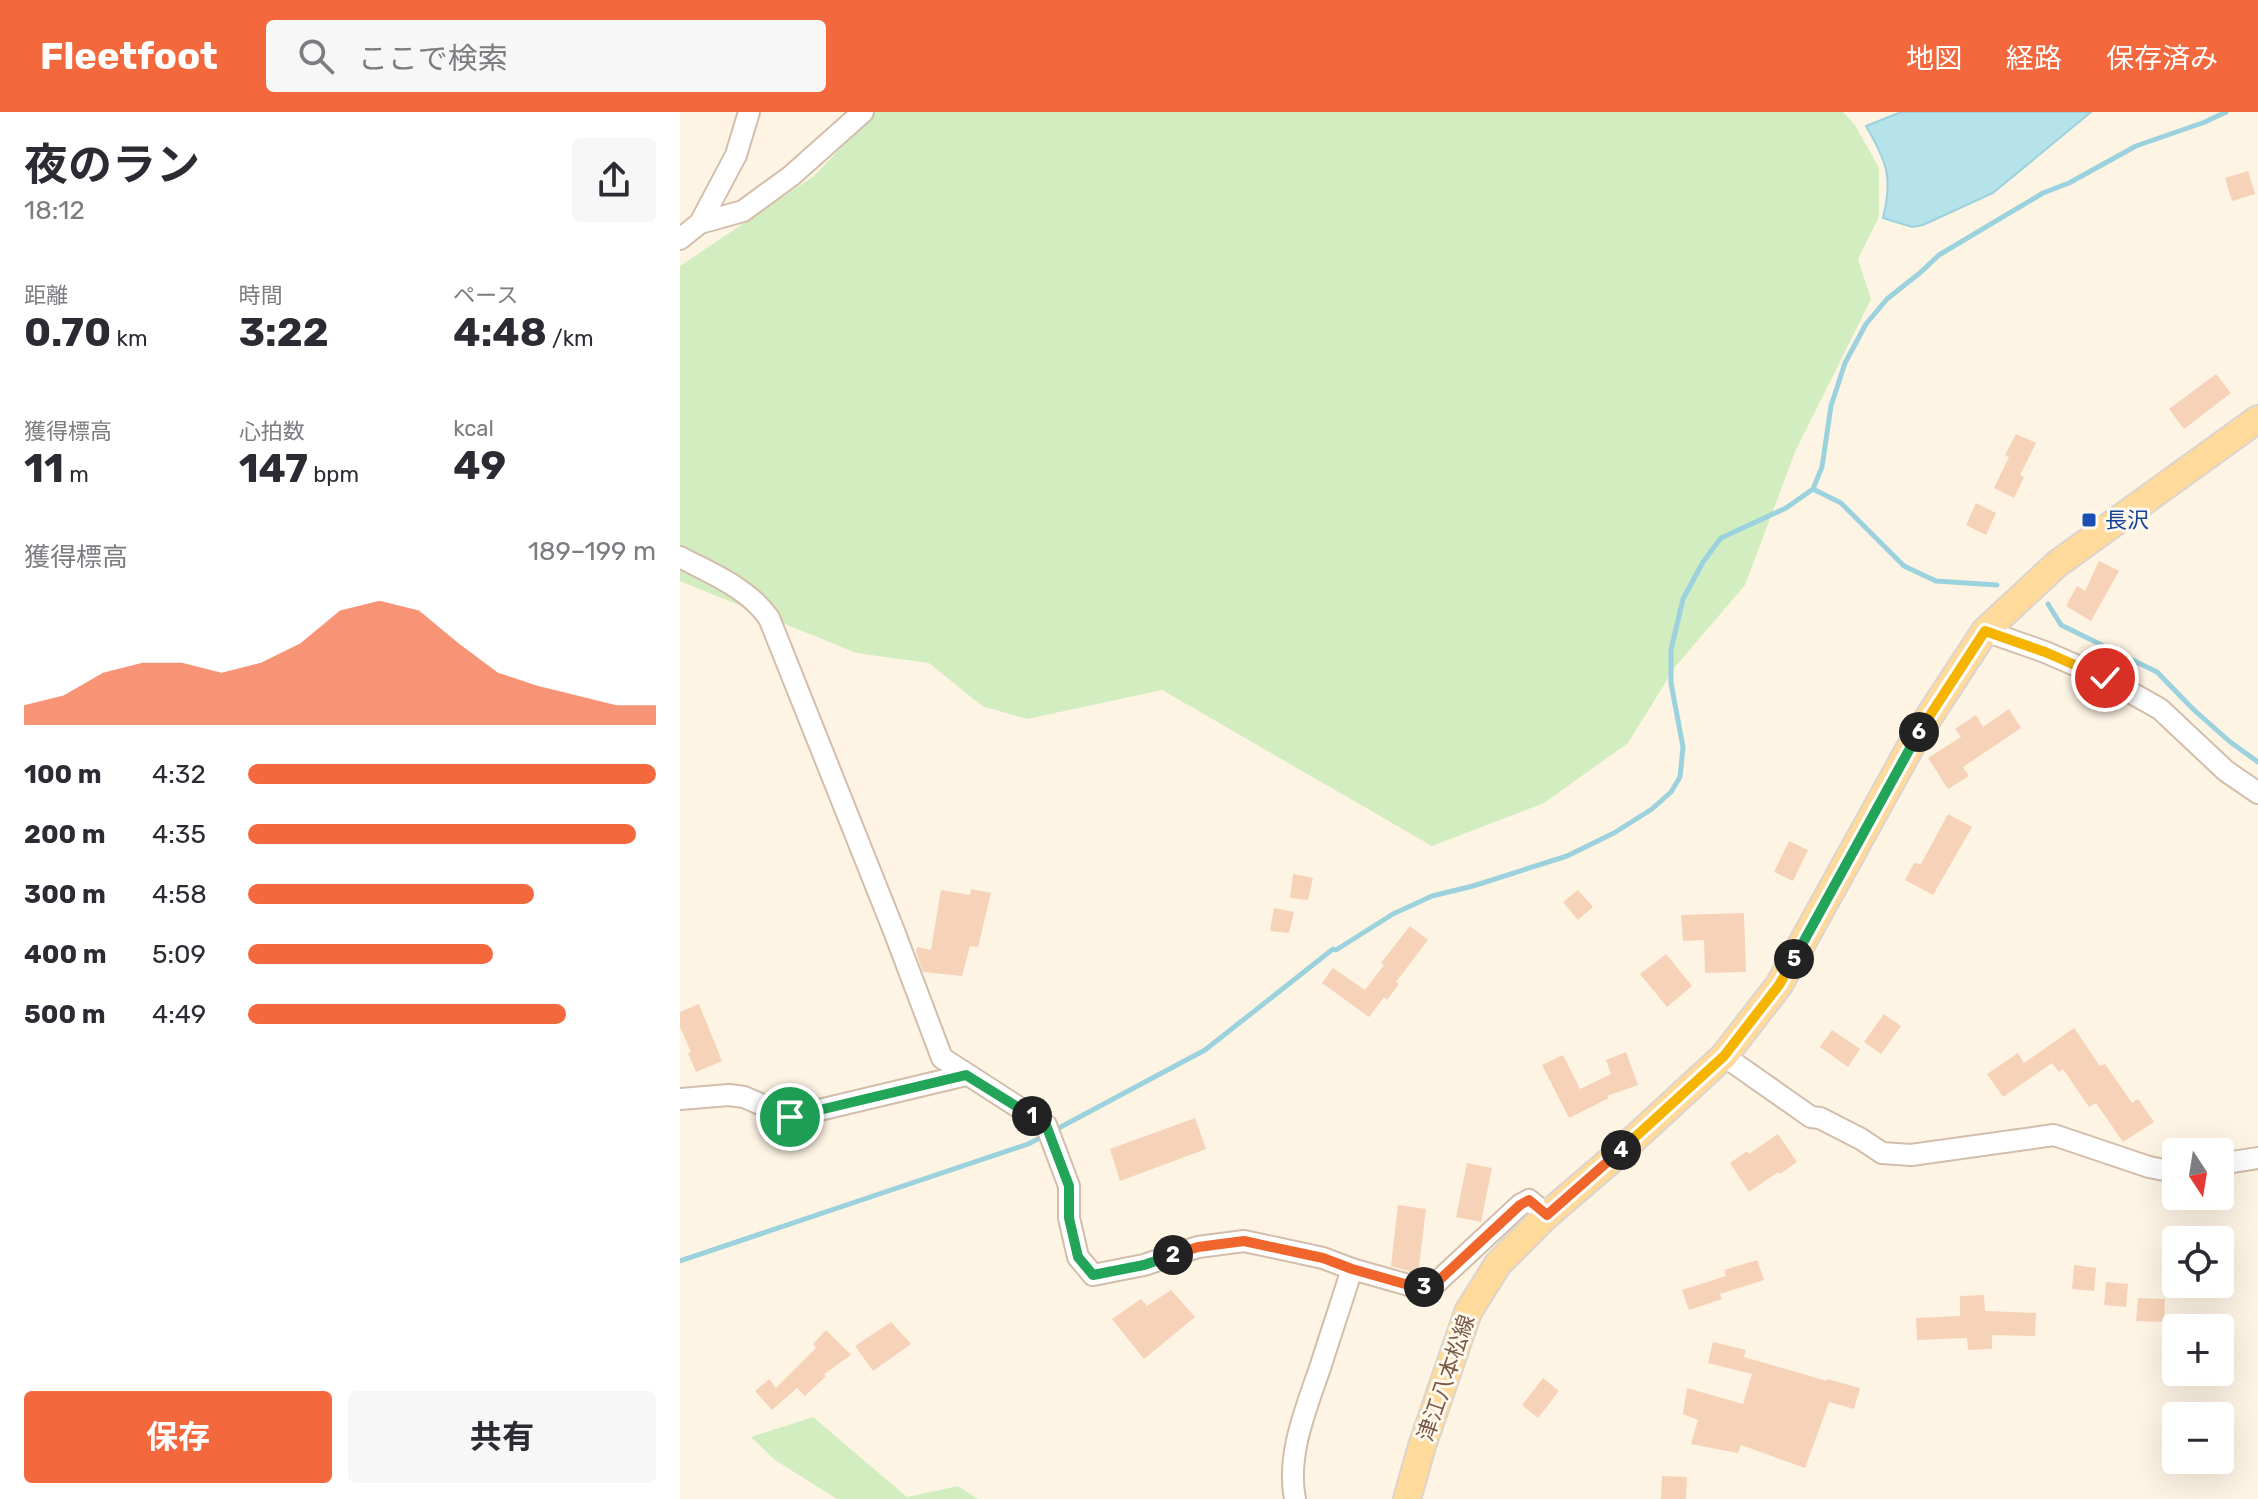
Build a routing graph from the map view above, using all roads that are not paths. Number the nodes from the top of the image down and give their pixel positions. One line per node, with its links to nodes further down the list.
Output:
1 (749, 112): 3 (street)
2 (863, 112): 3 (street)
3 (700, 223): 4 (street)
4 (680, 239)
5 (2258, 419): 7 (main road, 津江八本松線)
6 (680, 557): 10 (street)
7 (1985, 631): 8 (street); 9 (main road, 津江八本松線)
8 (2258, 793)
9 (1724, 1056): 14 (street); 15 (main road, 津江八本松線)
10 (966, 1075): 11 (street); 16 (street)
11 (680, 1099)
12 (2258, 1158): 13 (street)
13 (2234, 1162)
14 (2162, 1170)
15 (1547, 1215): 16 (street); 18 (main road, 津江八本松線)
16 (1352, 1269): 17 (street)
17 (1295, 1499)
18 (1407, 1499)

